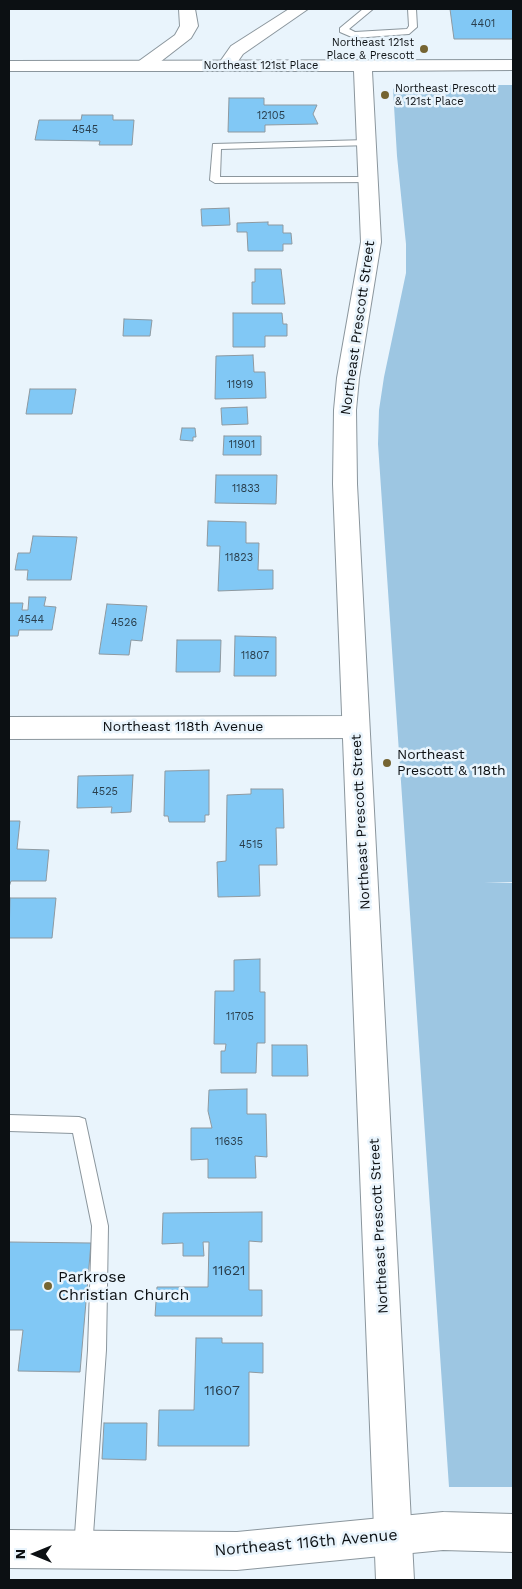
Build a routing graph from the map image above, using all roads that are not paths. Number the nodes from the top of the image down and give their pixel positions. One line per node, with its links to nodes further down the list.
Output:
1 (186, 9): 5 (street)
2 (300, 9): 8 (street)
3 (369, 9): 4 (lane)
4 (412, 9)
5 (145, 65): 7 (street, Northeast 121st Place); 8 (street, Northeast 121st Place)
6 (513, 65): 9 (street, Northeast 121st Place)
7 (9, 66)
8 (226, 66): 9 (street, Northeast 121st Place)
9 (363, 66): 10 (street, Northeast Prescott Street)
10 (368, 143): 11 (street, Northeast Prescott Street); 11 (lane)
11 (370, 180): 12 (street, Northeast Prescott Street)
12 (356, 727): 13 (street, Northeast 118th Avenue); 16 (street, Northeast Prescott Street)
13 (9, 728)
14 (9, 1123): 18 (lane)
15 (513, 1533): 16 (street, Northeast 116th Avenue)
16 (393, 1536): 18 (street, Northeast 116th Avenue); 19 (street, Northeast Prescott Street)
17 (9, 1549): 18 (street, Northeast 116th Avenue)
18 (83, 1550)
19 (395, 1580)

